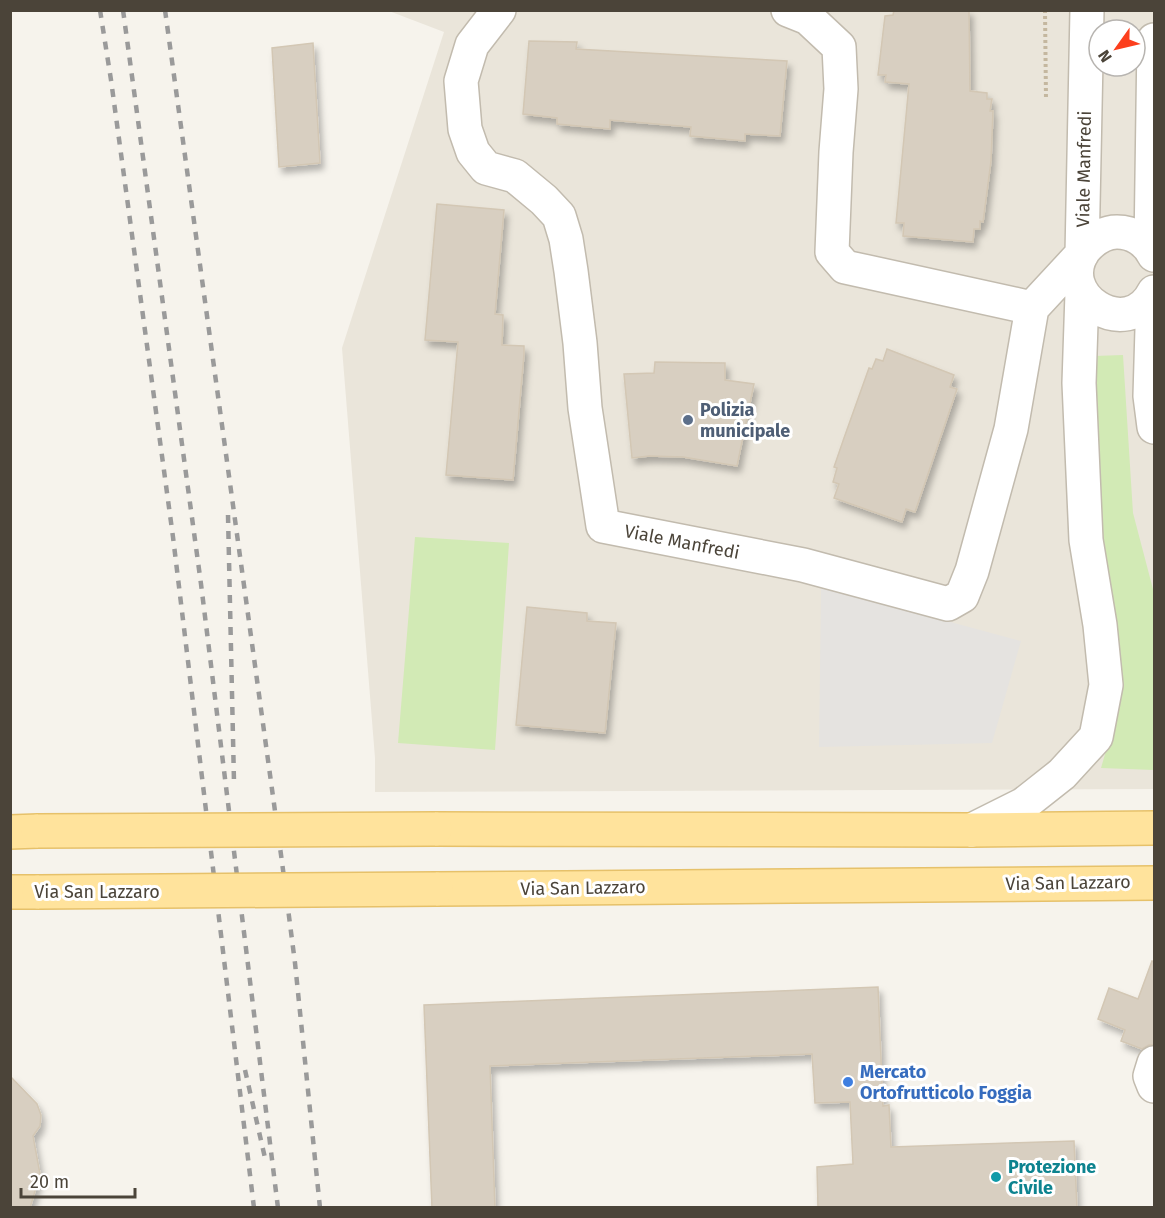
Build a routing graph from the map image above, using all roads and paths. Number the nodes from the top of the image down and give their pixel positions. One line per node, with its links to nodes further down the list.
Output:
1 (499, 10): 9 (street, Viale Manfredi)
2 (788, 10): 9 (street)
3 (1087, 10): 6 (street, Viale Manfredi)
4 (1155, 40): 5 (street)
5 (1153, 251): 6 (street)
6 (1082, 254): 7 (street); 9 (street, Viale Manfredi)
7 (1082, 293): 8 (street); 12 (street)
8 (1154, 294): 10 (street)
9 (1032, 308)
10 (1155, 427)
11 (1155, 828): 12 (main road)
12 (972, 830): 13 (main road, bridge)
13 (24, 832)
14 (1155, 883): 15 (main road, Via San Lazzaro, bridge)
15 (25, 892)
16 (1155, 1063): 17 (street)
17 (1155, 1086)

